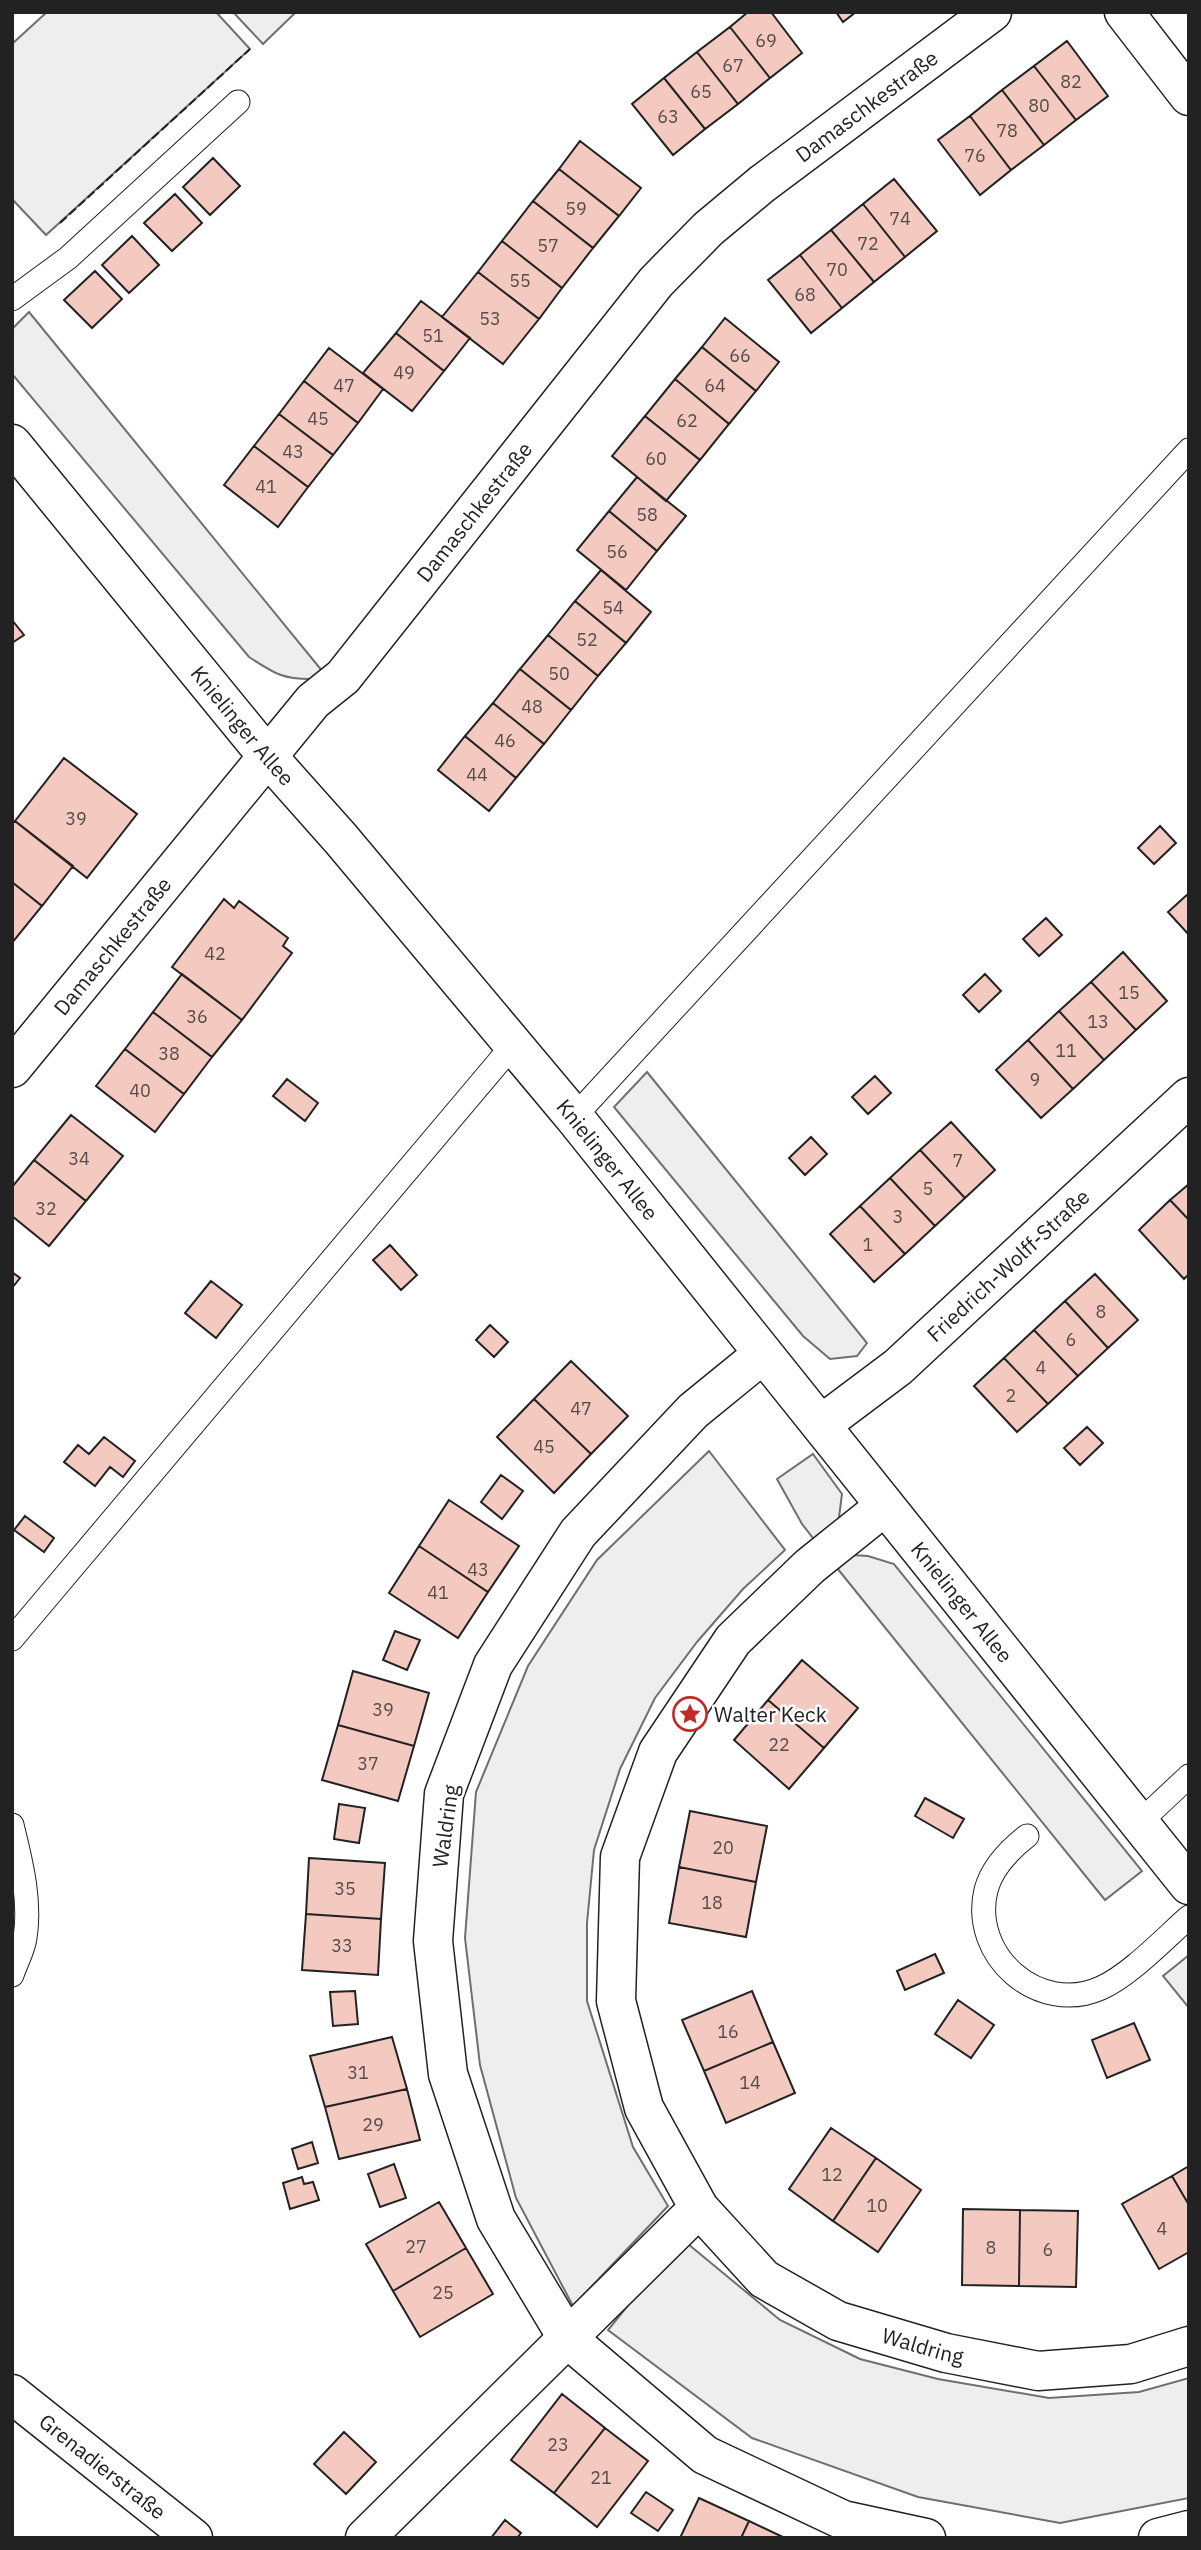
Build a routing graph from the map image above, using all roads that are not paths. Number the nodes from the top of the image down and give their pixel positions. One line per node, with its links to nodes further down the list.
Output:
1 (992, 12): 8 (street, Damaschkestraße)
2 (1124, 12): 3 (street)
3 (1189, 96)
4 (238, 102): 5 (lane)
5 (12, 299)
6 (12, 444): 8 (street, Knielinger Allee)
7 (1189, 450): 12 (lane)
8 (268, 757): 9 (street, Knielinger Allee); 10 (street, Damaschkestraße)
9 (513, 1045): 12 (street, Knielinger Allee); 16 (lane)
10 (12, 1068)
11 (1189, 1097): 14 (street, Friedrich-Wolff-Straße)
12 (574, 1117): 13 (street, Knielinger Allee)
13 (763, 1354): 14 (street, Knielinger Allee); 25 (street, Waldring)
14 (822, 1424): 15 (street, Knielinger Allee)
15 (885, 1506): 18 (street, Knielinger Allee); 24 (street, Waldring)
16 (12, 1639)
17 (1189, 1776): 18 (lane)
18 (1140, 1822): 21 (street, Knielinger Allee)
19 (12, 1825): 23 (lane)
20 (1027, 1836): 22 (lane)
21 (1189, 1885)
22 (1189, 1917)
23 (12, 1975)
24 (699, 2208): 25 (street); 26 (street, Waldring)
25 (568, 2339): 30 (street); 31 (street, Waldring)
26 (1189, 2346)
27 (12, 2394): 29 (street, Grenadierstraße)
28 (1189, 2530): 32 (street)
29 (193, 2538)
30 (365, 2538)
31 (926, 2538)
32 (1158, 2538)

